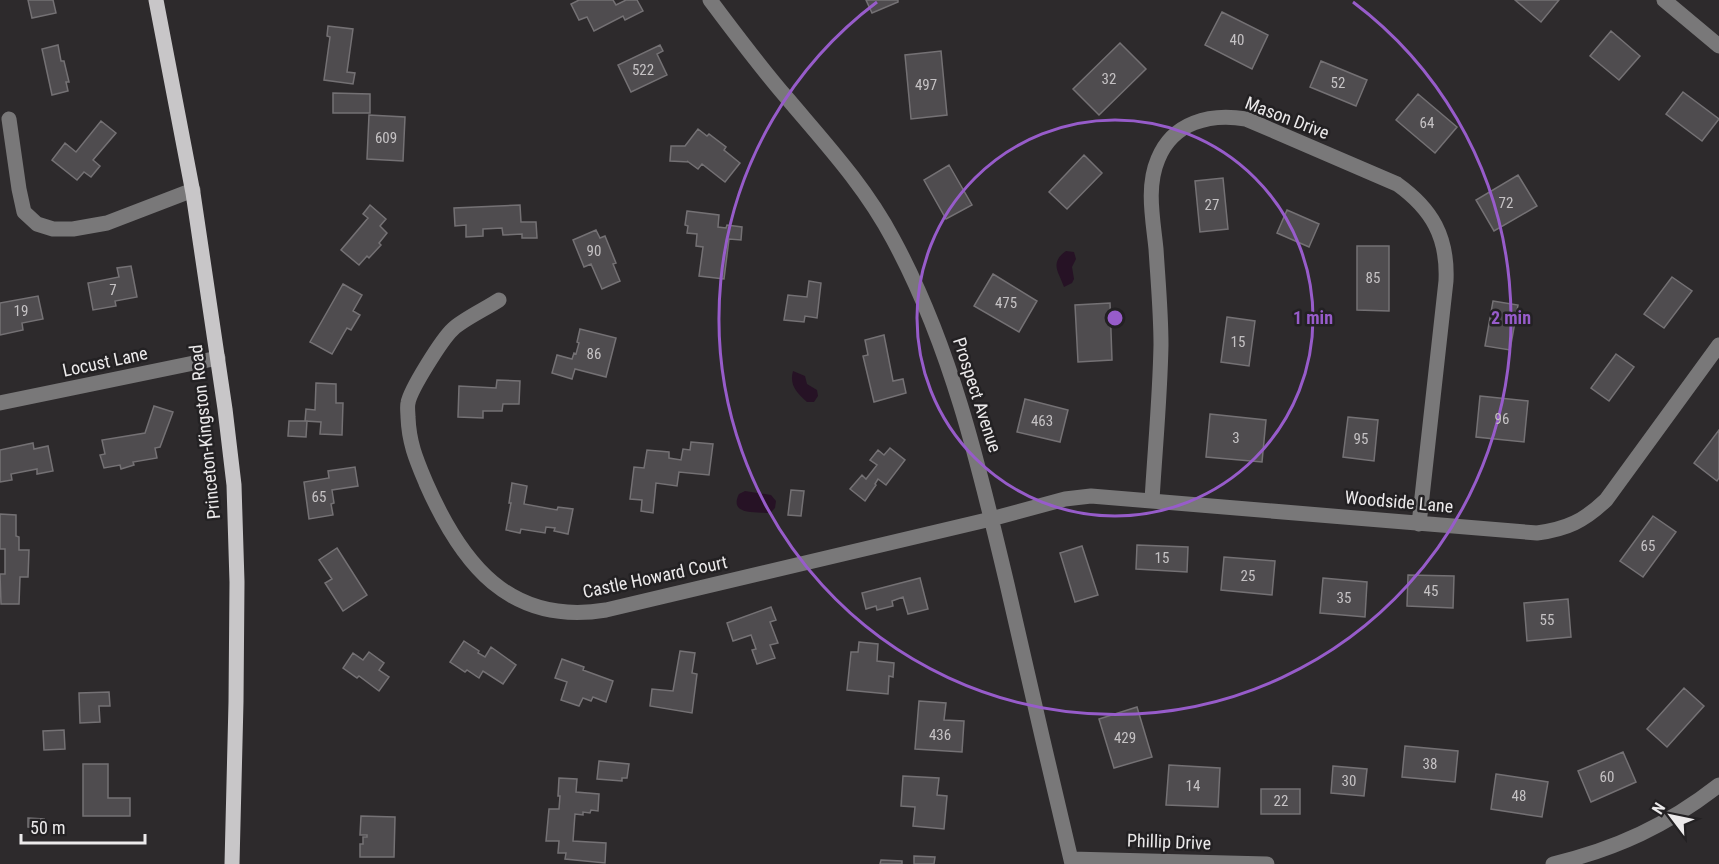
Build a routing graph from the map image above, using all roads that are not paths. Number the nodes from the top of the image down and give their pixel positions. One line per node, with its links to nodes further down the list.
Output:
1 (156, 0): 6 (main road, Princeton-Kingston Road)
2 (710, 0): 12 (street, Prospect Avenue)
3 (1664, 0): 4 (street)
4 (1719, 46)
5 (9, 119): 6 (street)
6 (193, 190): 9 (main road, Princeton-Kingston Road)
7 (499, 300): 12 (street, Castle Howard Court)
8 (1719, 345): 13 (street, Woodside Lane)
9 (218, 358): 10 (street, Locust Lane); 16 (main road, Princeton-Kingston Road)
10 (0, 404)
11 (1152, 500): 12 (street, Woodside Lane); 13 (street, Woodside Lane); 13 (street, Mason Drive)
12 (992, 519): 15 (street, Prospect Avenue)
13 (1419, 524)
14 (1719, 785): 18 (street)
15 (1071, 861): 17 (street, Phillip Drive)
16 (232, 864)
17 (1267, 864)
18 (1553, 864)

